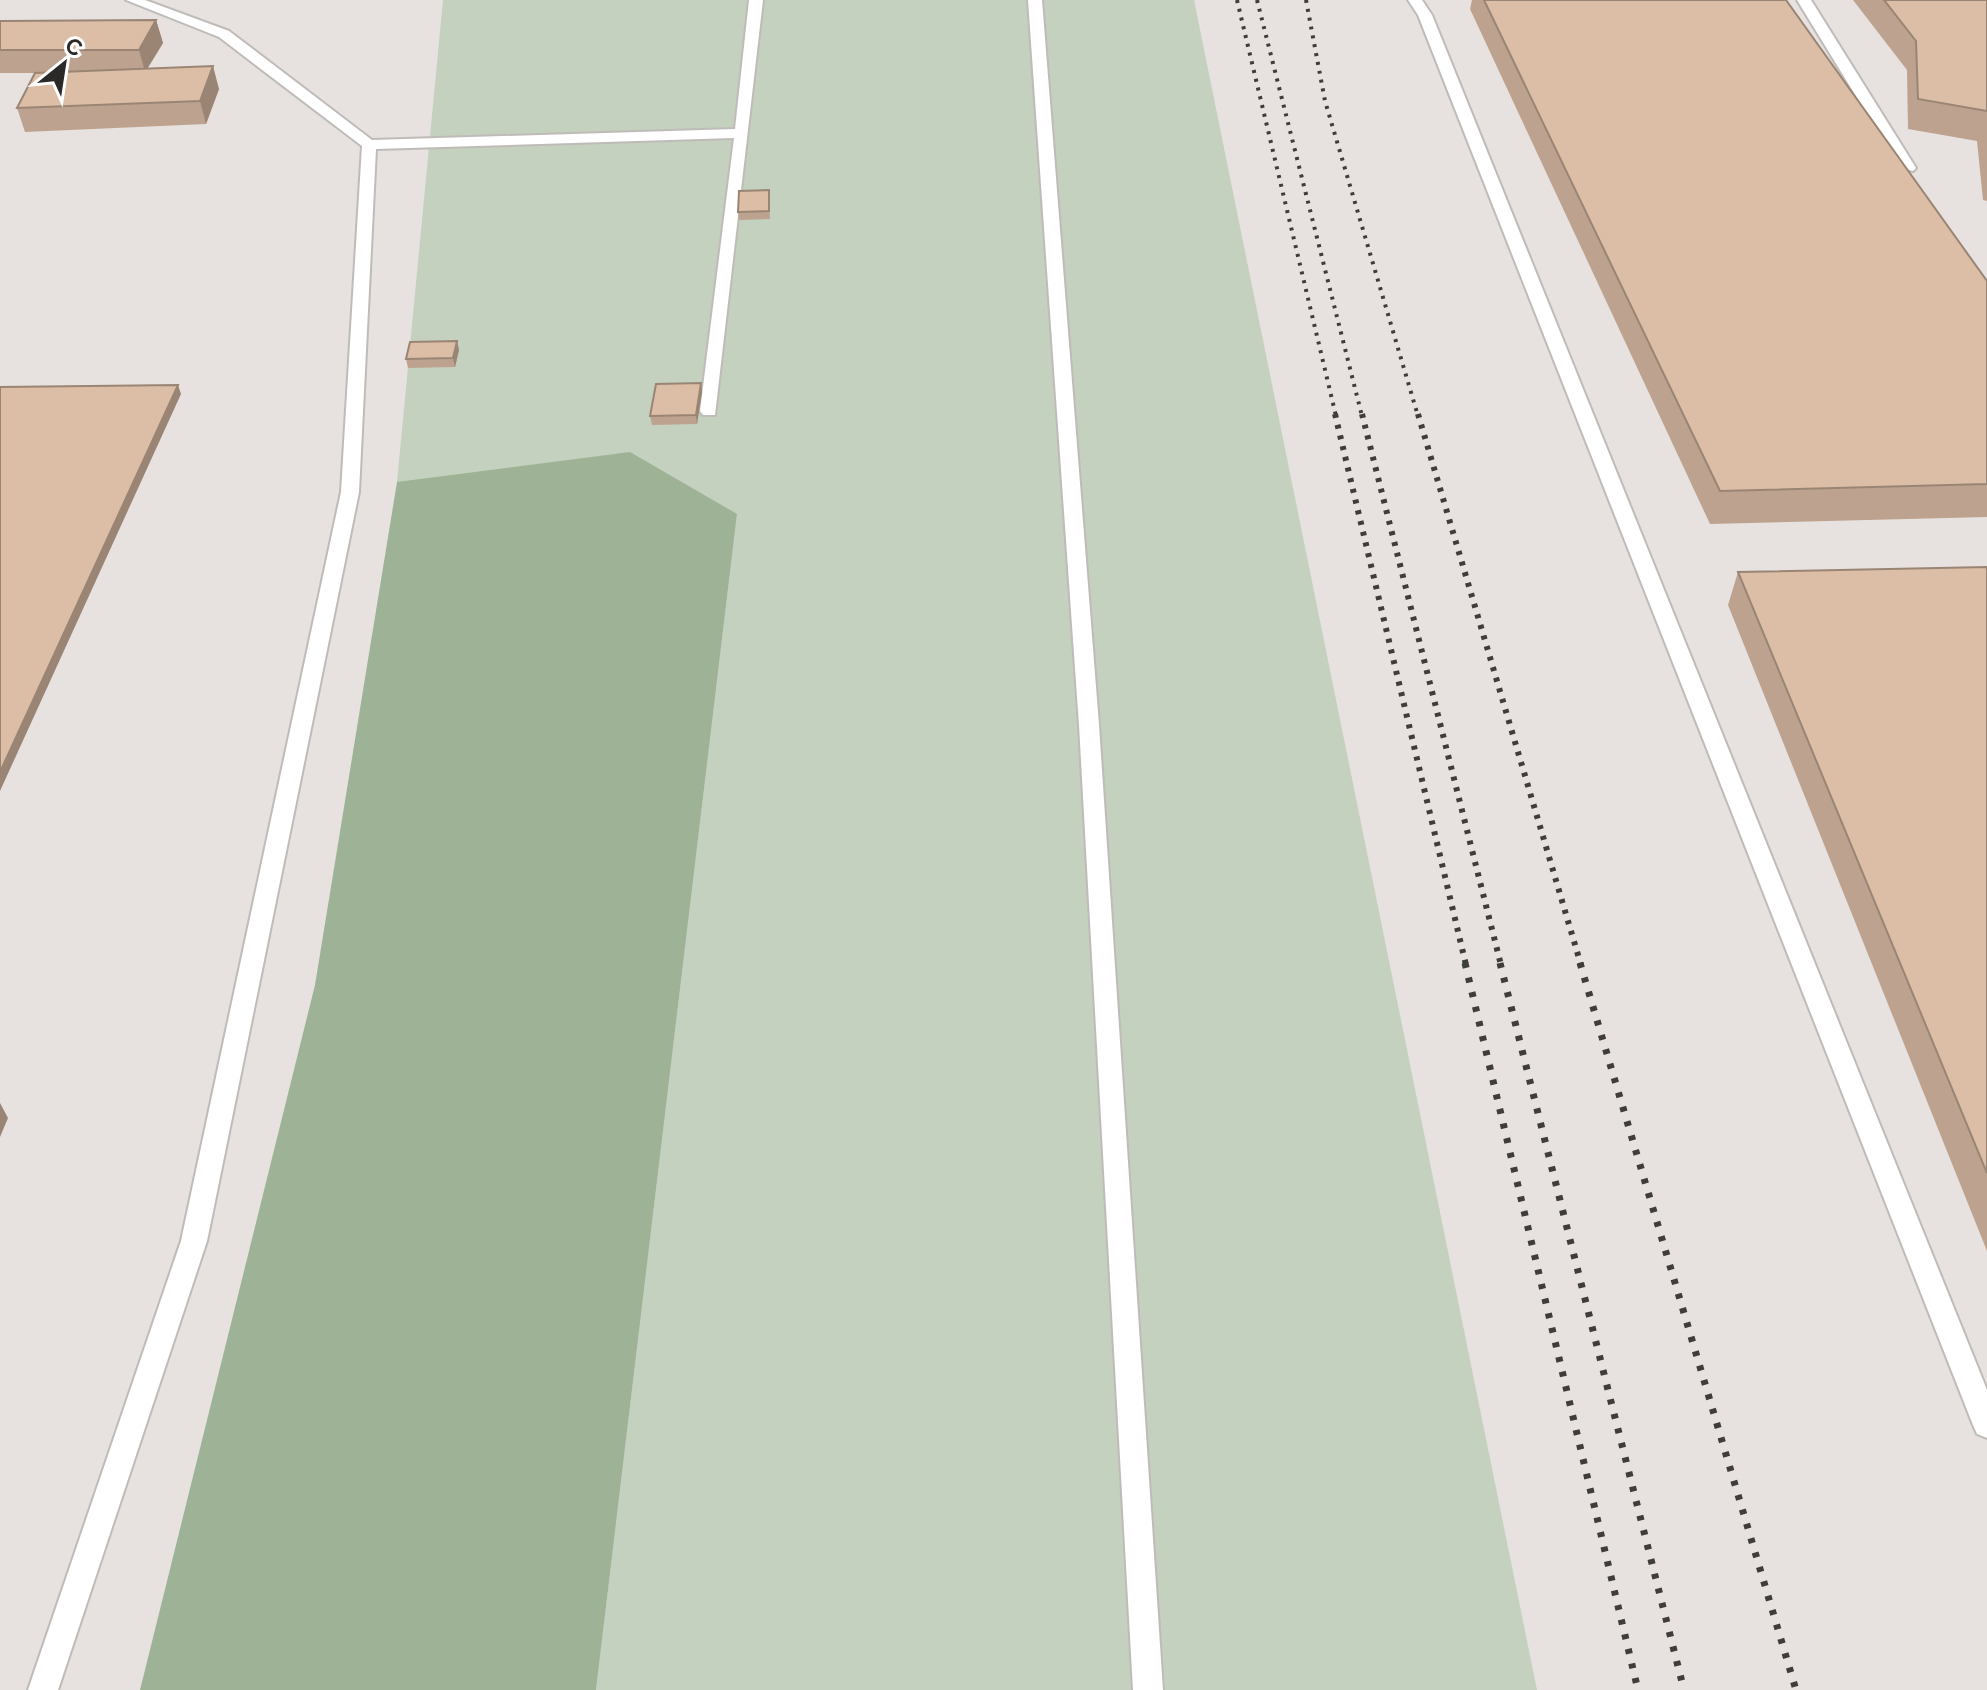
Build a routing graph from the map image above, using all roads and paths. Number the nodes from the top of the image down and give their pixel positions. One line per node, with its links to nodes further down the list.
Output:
1 (133, 0): 7 (lane)
2 (756, 0): 6 (lane)
3 (1035, 0): 12 (lane)
4 (1415, 0): 10 (lane)
5 (1804, 0): 8 (lane)
6 (742, 133): 7 (lane); 9 (lane)
7 (369, 145): 11 (lane)
8 (1908, 168)
9 (709, 411)
10 (1987, 1425)
11 (43, 1690)
12 (1148, 1690)

